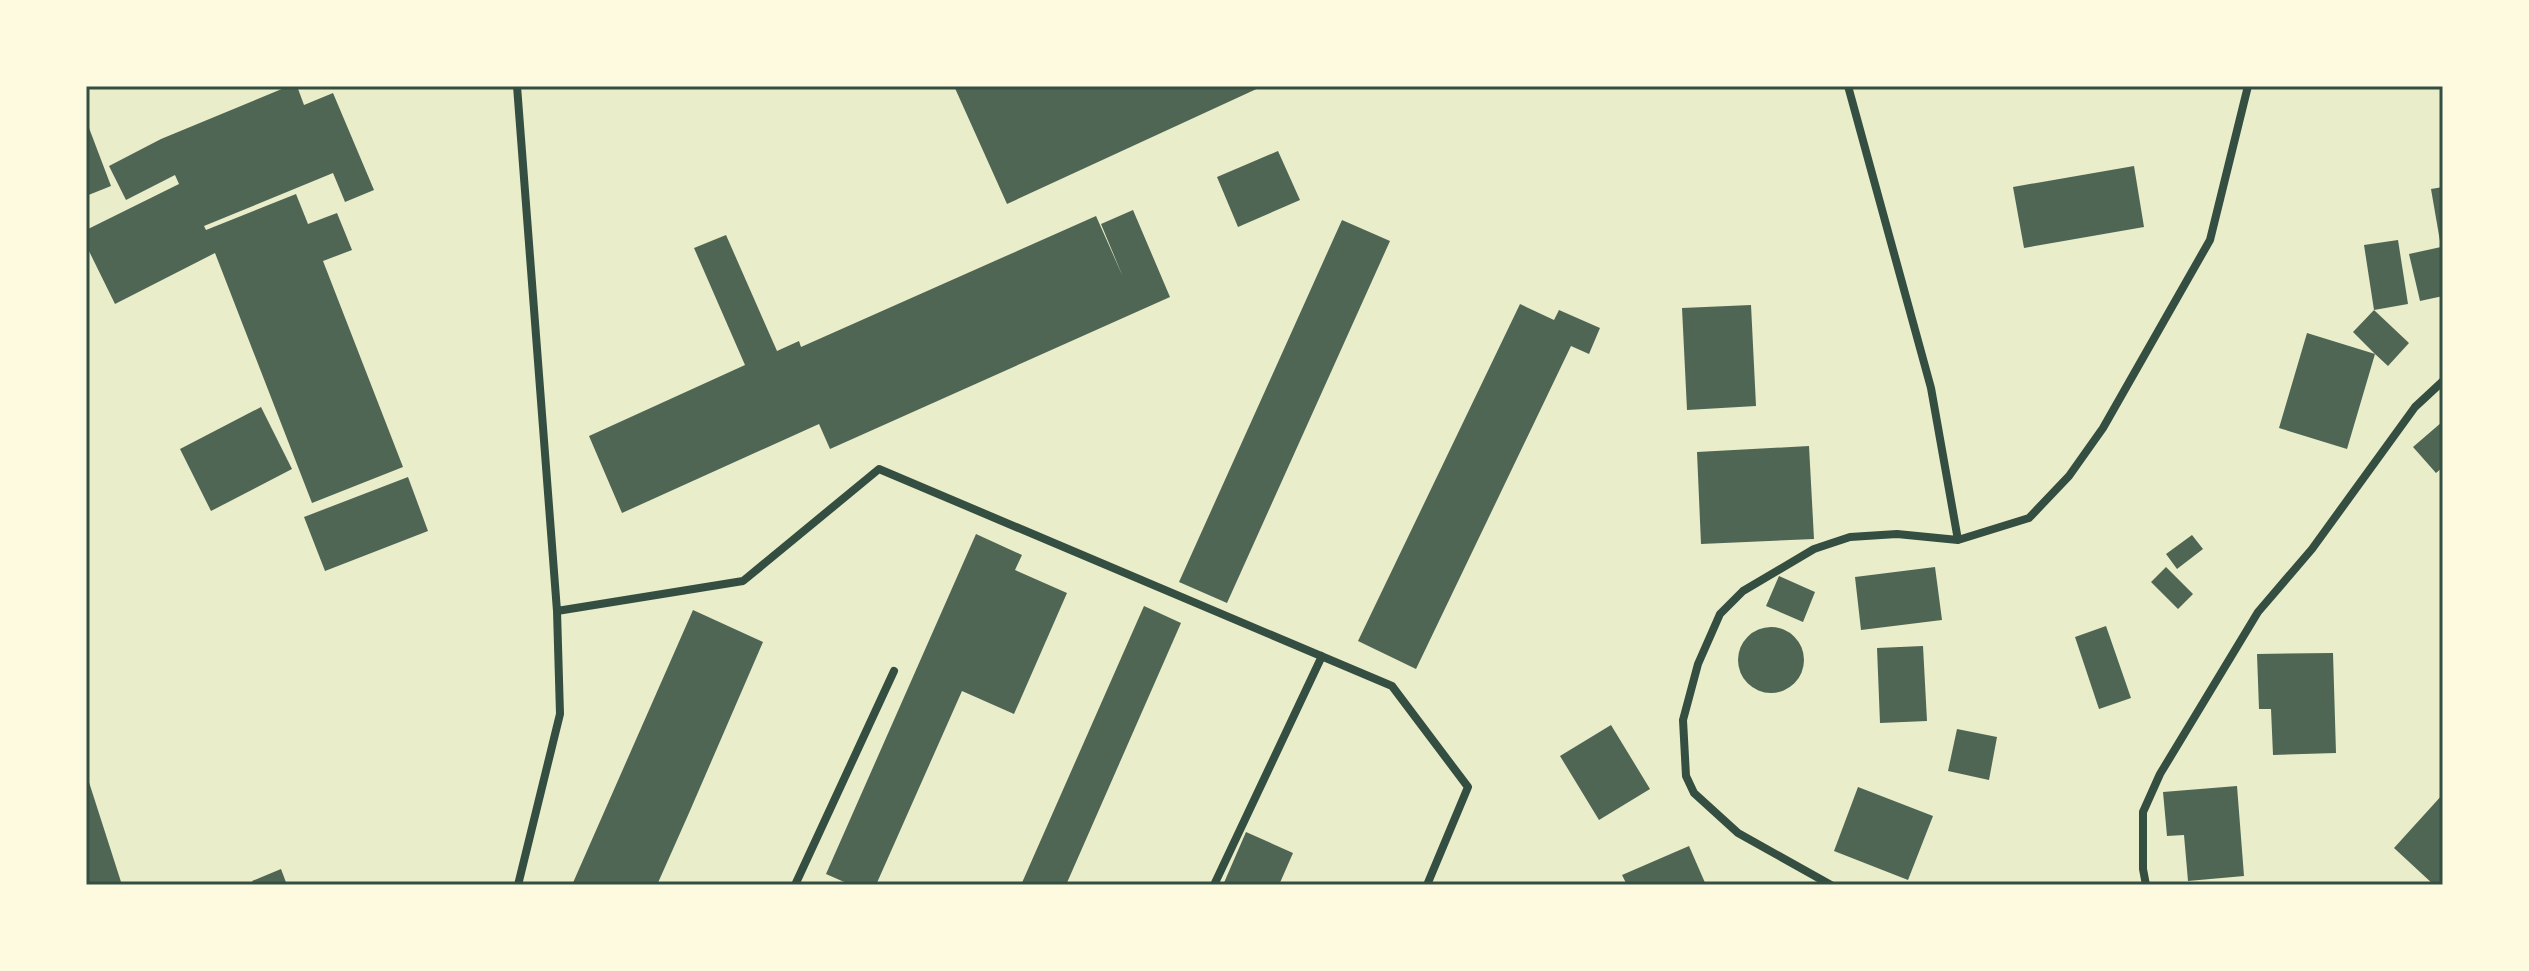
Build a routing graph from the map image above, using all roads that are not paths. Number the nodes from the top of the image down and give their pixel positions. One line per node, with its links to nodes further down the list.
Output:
1 (517, 86): 6 (street)
2 (1848, 86): 5 (street)
3 (2248, 86): 5 (street)
4 (2443, 381): 14 (street)
5 (1958, 540): 13 (street)
6 (557, 611): 7 (street); 9 (street)
7 (1322, 656): 11 (street); 12 (street)
8 (894, 671): 10 (street)
9 (518, 885)
10 (795, 885)
11 (1214, 885)
12 (1427, 885)
13 (1831, 885)
14 (2146, 885)

